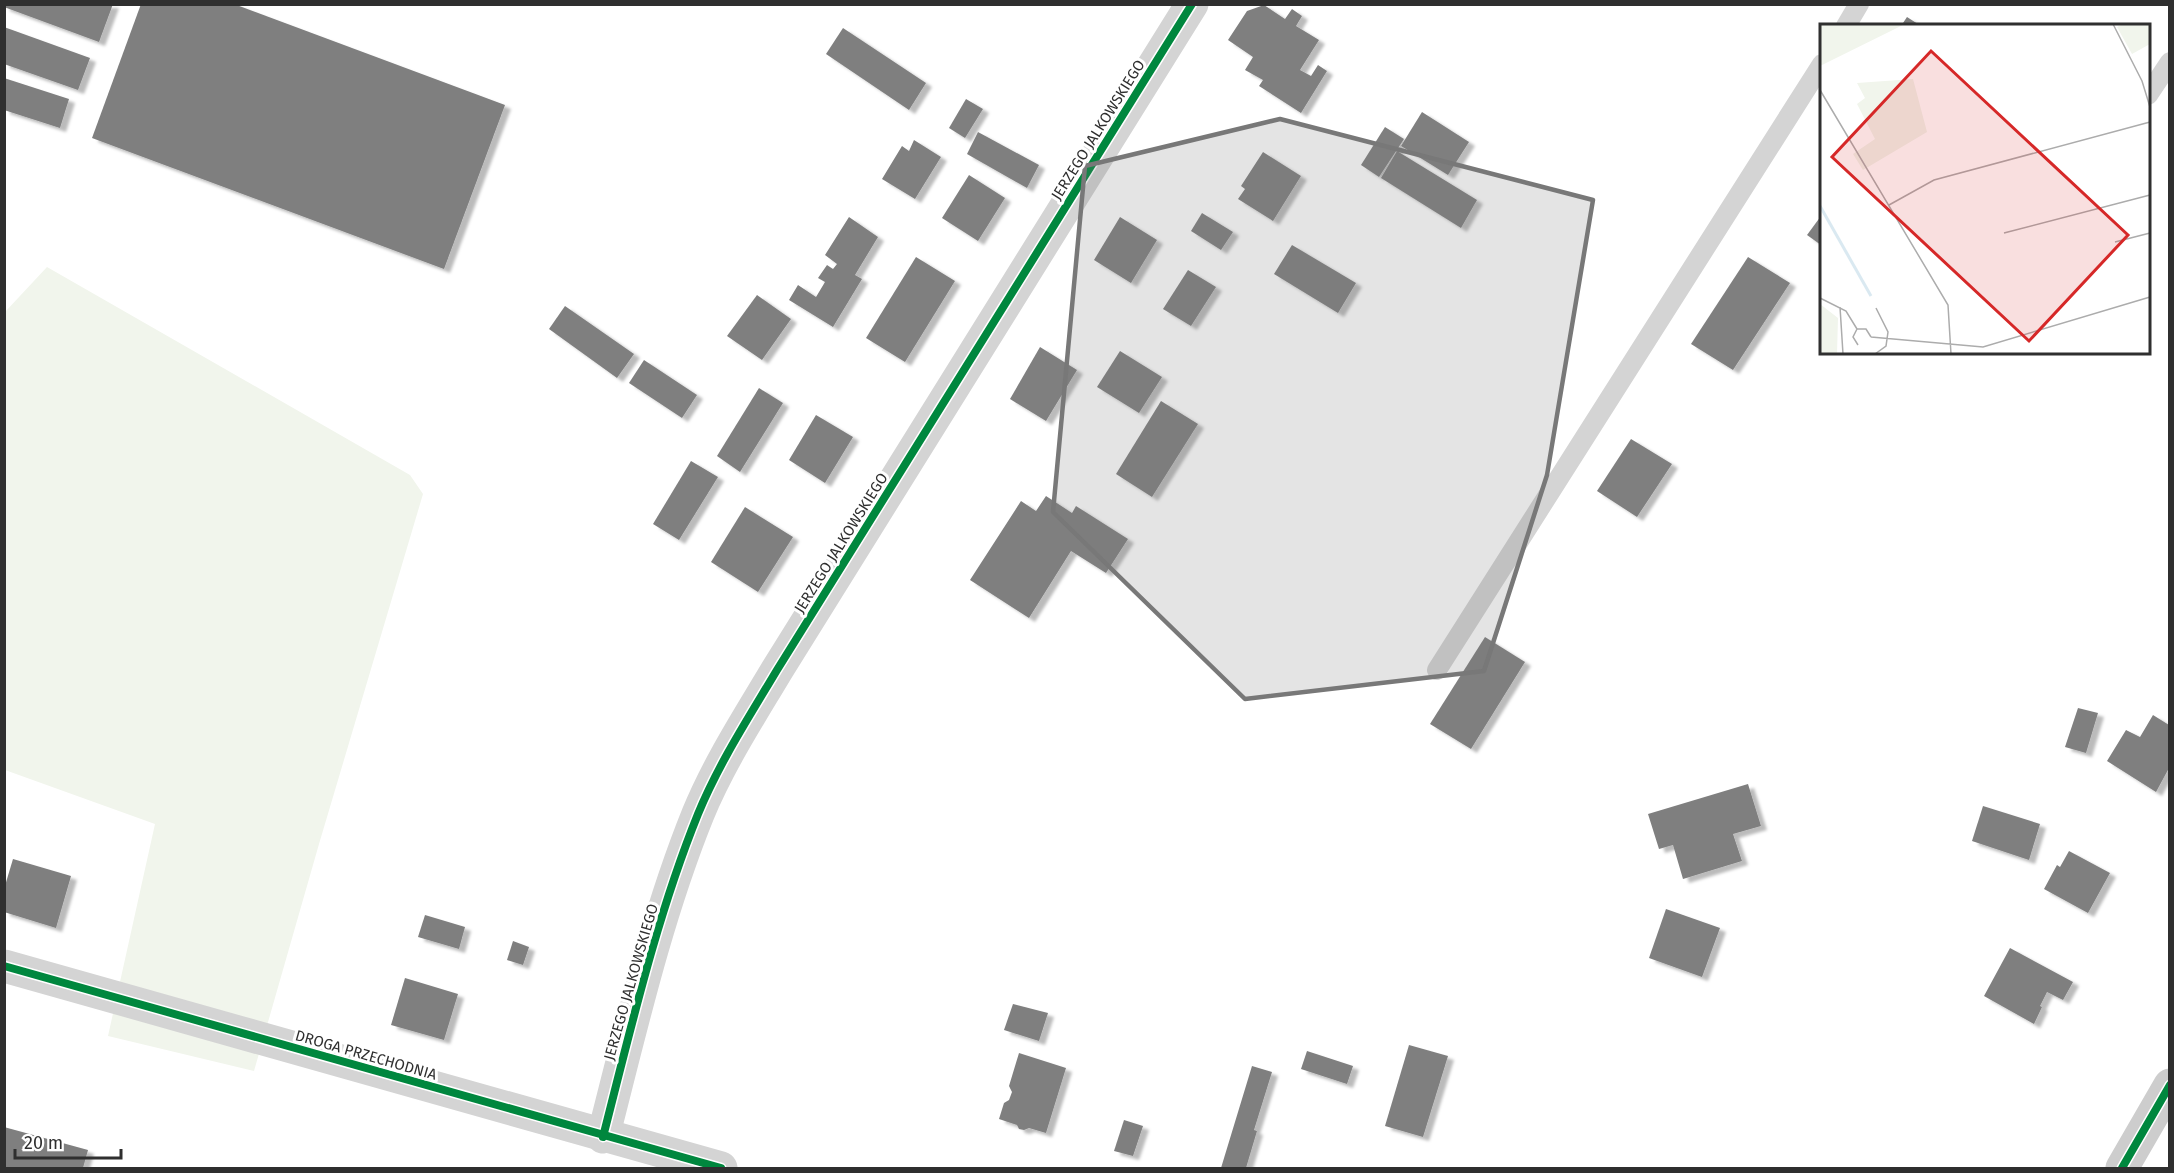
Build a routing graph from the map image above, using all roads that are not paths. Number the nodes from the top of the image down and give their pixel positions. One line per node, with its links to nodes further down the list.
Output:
1 (1192, 4): 10 (street, JERZEGO JALKOWSKIEGO)
2 (1859, 4): 3 (lane)
3 (1847, 24)
4 (2169, 62): 6 (lane)
5 (1820, 66): 7 (lane)
6 (2150, 92)
7 (1437, 670)
8 (4, 966): 10 (street, DROGA PRZECHODNIA)
9 (2169, 1085): 12 (street)
10 (603, 1137): 11 (street, DROGA PRZECHODNIA)
11 (721, 1168)
12 (2122, 1168)

